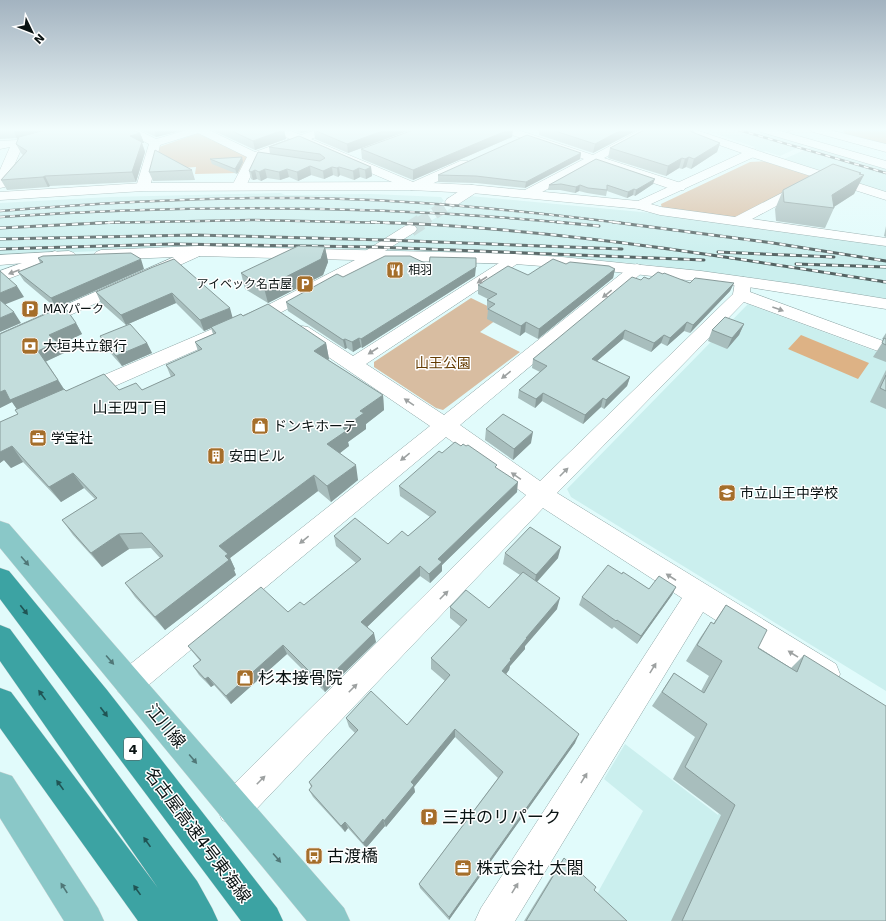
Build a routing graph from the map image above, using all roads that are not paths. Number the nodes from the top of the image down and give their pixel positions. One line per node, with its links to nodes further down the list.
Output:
1 (5, 173): 11 (street)
2 (147, 173): 14 (street)
3 (246, 173): 12 (street)
4 (380, 173): 13 (street)
5 (443, 173): 13 (street)
6 (568, 173): 17 (street)
7 (637, 173): 15 (street)
8 (710, 173): 15 (street)
9 (821, 173): 10 (street)
10 (824, 174): 19 (street); 22 (street)
11 (0, 184)
12 (239, 186): 13 (street); 14 (street)
13 (413, 186): 16 (street)
14 (143, 187): 18 (street)
15 (680, 187): 21 (street)
16 (472, 189): 17 (street); 20 (street)
17 (528, 194): 21 (street)
18 (0, 196)
19 (886, 196)
20 (452, 202)
21 (640, 205): 22 (street)
22 (738, 221): 24 (street)
23 (410, 229): 27 (street)
24 (886, 242)
25 (199, 251): 26 (street); 27 (street); 35 (street)
26 (55, 256): 29 (street); 31 (street, one-way to 31)
27 (370, 256): 28 (street); 34 (street)
28 (515, 259): 30 (street); 37 (street, one-way to 37)
29 (0, 260)
30 (637, 269): 32 (street); 39 (street, one-way to 39)
31 (0, 277)
32 (742, 289): 33 (street); 36 (street, one-way to 36); 40 (street, one-way to 32)
33 (886, 304)
34 (272, 310): 37 (street); 38 (street)
35 (0, 341)
36 (886, 348)
37 (352, 364): 39 (street, one-way to 37)
38 (65, 400)
39 (444, 426): 40 (street, one-way to 39); 45 (street, one-way to 45)
40 (542, 494): 43 (street, one-way to 40); 49 (street, one-way to 40)
41 (0, 531): 45 (main road, 江川線, one-way to 45)
42 (0, 579): 53 (highway, 名古屋高速4号東海線 / 4, one-way to 53)
43 (699, 595): 46 (street, one-way to 43); 55 (street, one-way to 43)
44 (0, 638): 52 (highway, one-way to 44)
45 (129, 683): 49 (main road, 江川線, one-way to 49)
46 (846, 686)
47 (0, 703): 51 (highway, one-way to 47)
48 (0, 788): 50 (main road, one-way to 48)
49 (234, 808): 54 (main road, 江川線, one-way to 54)
50 (85, 921)
51 (160, 921)
52 (199, 921)
53 (264, 921)
54 (331, 921)
55 (494, 921)

